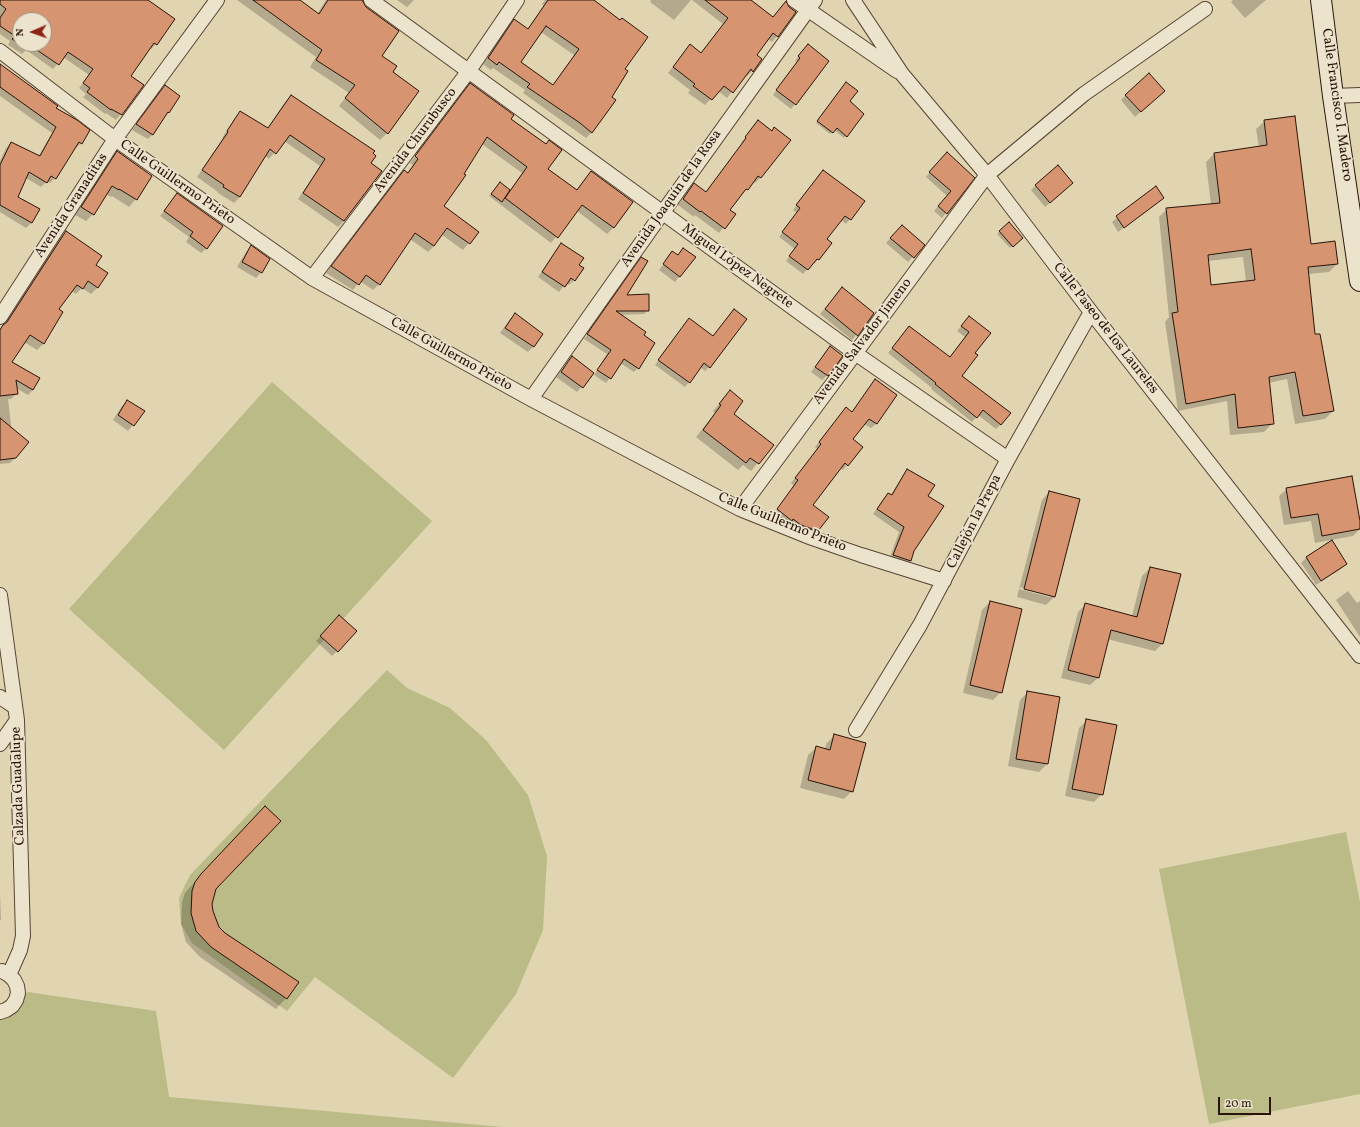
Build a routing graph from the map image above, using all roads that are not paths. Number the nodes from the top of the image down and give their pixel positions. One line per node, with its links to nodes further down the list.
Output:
1 (217, 0): 14 (street, Avenida Granaditas)
2 (372, 0): 10 (street, Miguel López Negrete)
3 (517, 0): 10 (street, Avenida Churubusco)
4 (794, 0): 7 (street)
5 (853, 0): 11 (street, Calle Paseo de los Laureles)
6 (1321, 0): 13 (main road, Calle Francisco I. Madero)
7 (811, 5): 11 (street); 16 (street, Avenida Joaquín de la Rosa)
8 (1205, 9): 15 (street, Avenida Salvador Jimeno)
9 (0, 51): 14 (street, Calle Guillermo Prieto)
10 (468, 72): 16 (street, Miguel López Negrete); 18 (street, Avenida Churubusco)
11 (902, 74): 15 (street, Calle Paseo de los Laureles)
12 (1360, 95): 13 (street)
13 (1333, 96): 17 (main road, Calle Francisco I. Madero)
14 (115, 139): 18 (street, Calle Guillermo Prieto); 21 (street, Avenida Granaditas)
15 (987, 175): 20 (street, Calle Paseo de los Laureles); 22 (street, Avenida Salvador Jimeno)
16 (663, 212): 22 (street, Miguel López Negrete); 23 (street, Avenida Joaquín de la Rosa)
17 (1357, 228): 19 (main road, Calle Francisco I. Madero)
18 (312, 278): 23 (street, Calle Guillermo Prieto)
19 (1360, 281)
20 (1090, 312): 24 (street, Callejón la Prepa); 28 (street, Calle Paseo de los Laureles)
21 (0, 318)
22 (855, 353): 24 (street, Miguel López Negrete); 25 (street, Avenida Salvador Jimeno)
23 (531, 399): 25 (street, Calle Guillermo Prieto)
24 (1008, 460): 26 (street, Callejón la Prepa)
25 (740, 509): 26 (street, Calle Guillermo Prieto)
26 (944, 581): 31 (street, Callejón la Prepa)
27 (0, 595): 30 (street, Calzada Guadalupe)
28 (1360, 656)
29 (0, 697): 30 (street)
30 (16, 714): 32 (street); 33 (street, Calzada Guadalupe)
31 (856, 730)
32 (0, 744)
33 (5, 973): 34 (street)
34 (0, 1012)

